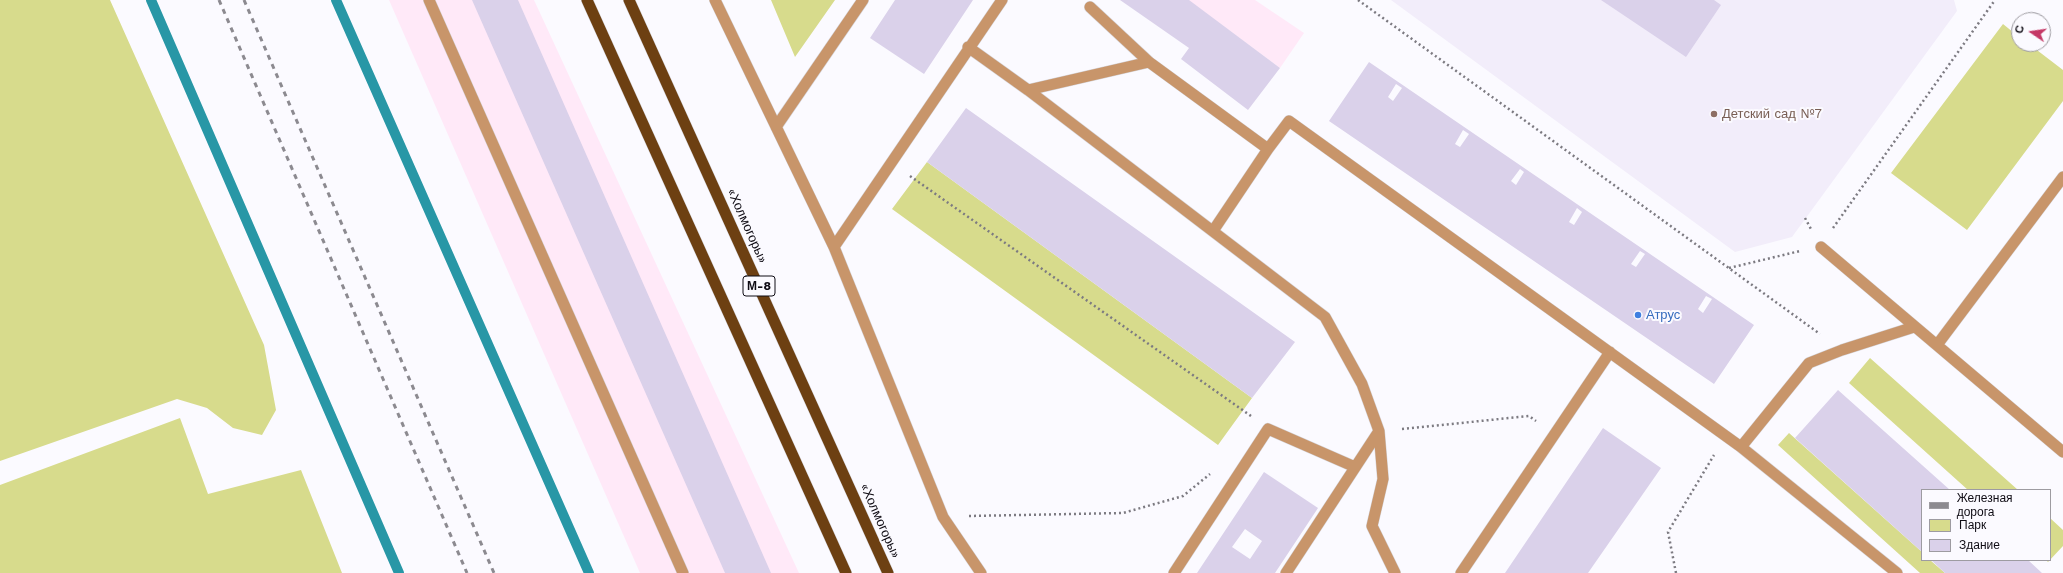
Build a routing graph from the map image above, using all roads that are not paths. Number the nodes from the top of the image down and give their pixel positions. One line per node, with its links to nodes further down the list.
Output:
1 (429, 0): 24 (lane)
2 (587, 0): 25 (highway)
3 (629, 0): 26 (highway, «Холмогоры» / М-8)
4 (715, 0): 11 (lane)
5 (863, 0): 11 (lane)
6 (1002, 0): 8 (lane)
7 (1090, 6): 9 (lane)
8 (968, 47): 10 (lane); 16 (lane)
9 (1149, 62): 10 (lane); 12 (lane)
10 (1028, 90): 14 (lane)
11 (776, 127): 16 (lane)
12 (1268, 149): 14 (lane); 19 (lane)
13 (2063, 177): 18 (lane)
14 (1213, 231): 20 (lane)
15 (1821, 246): 17 (lane)
16 (834, 247): 27 (lane)
17 (1914, 328): 18 (lane); 21 (lane)
18 (1937, 345): 22 (lane)
19 (1610, 352): 21 (lane); 31 (lane)
20 (1379, 431): 23 (lane); 30 (lane)
21 (1740, 446): 32 (lane)
22 (2063, 452)
23 (1355, 467): 28 (lane); 29 (lane)
24 (683, 573)
25 (846, 573)
26 (888, 573)
27 (981, 573)
28 (1174, 573)
29 (1286, 573)
30 (1395, 573)
31 (1461, 573)
32 (1897, 573)

